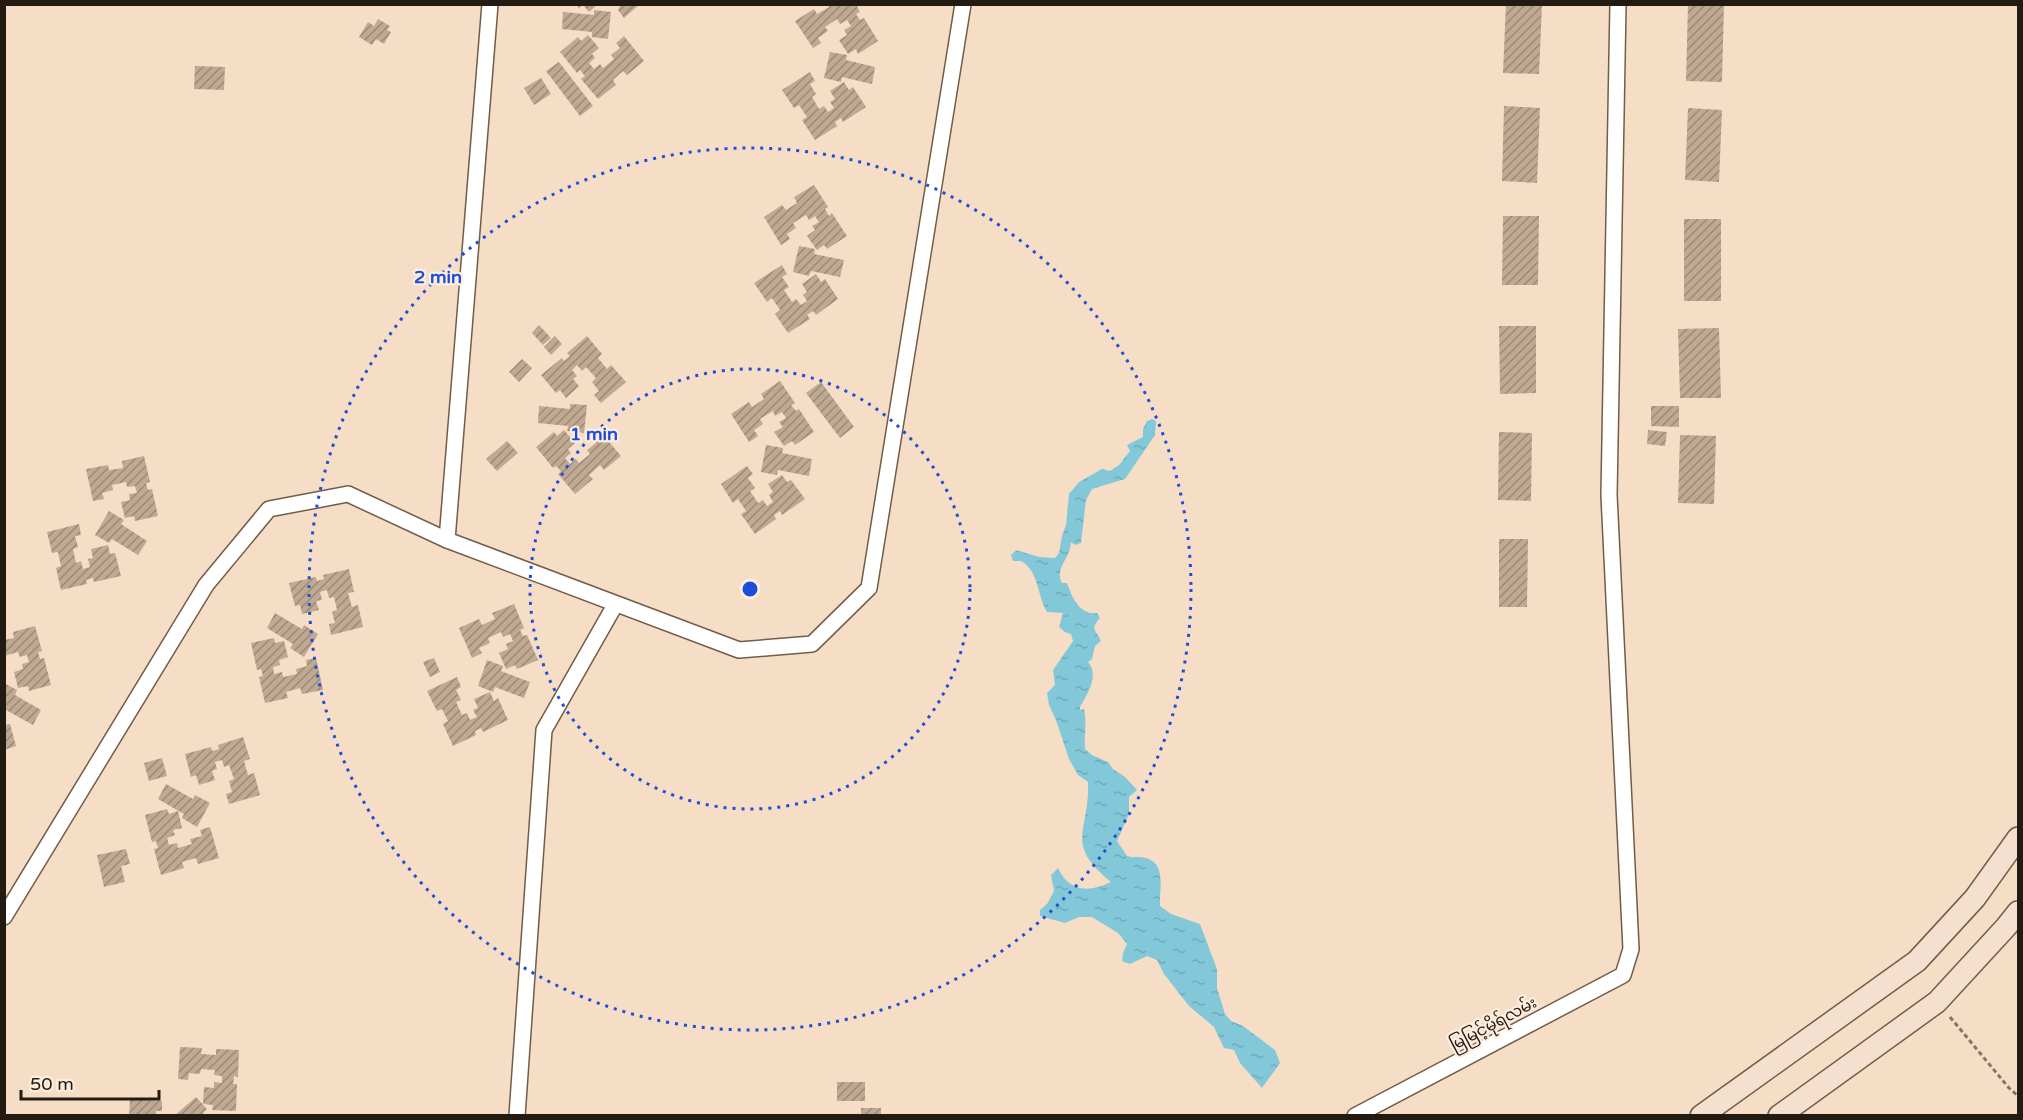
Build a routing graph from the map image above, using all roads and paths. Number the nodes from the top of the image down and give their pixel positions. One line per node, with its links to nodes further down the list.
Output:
1 (489, 4): 4 (street)
2 (963, 4): 5 (street)
3 (1618, 4): 12 (street, မြမြင့်မိုရ်လမ်း)
4 (447, 540): 5 (street); 8 (street)
5 (615, 605): 11 (street)
6 (2019, 838): 13 (main road)
7 (2019, 912): 9 (main road)
8 (4, 917)
9 (1937, 1002): 10 (path); 14 (main road)
10 (2019, 1096)
11 (517, 1116)
12 (1355, 1116)
13 (1701, 1116)
14 (1779, 1116)

